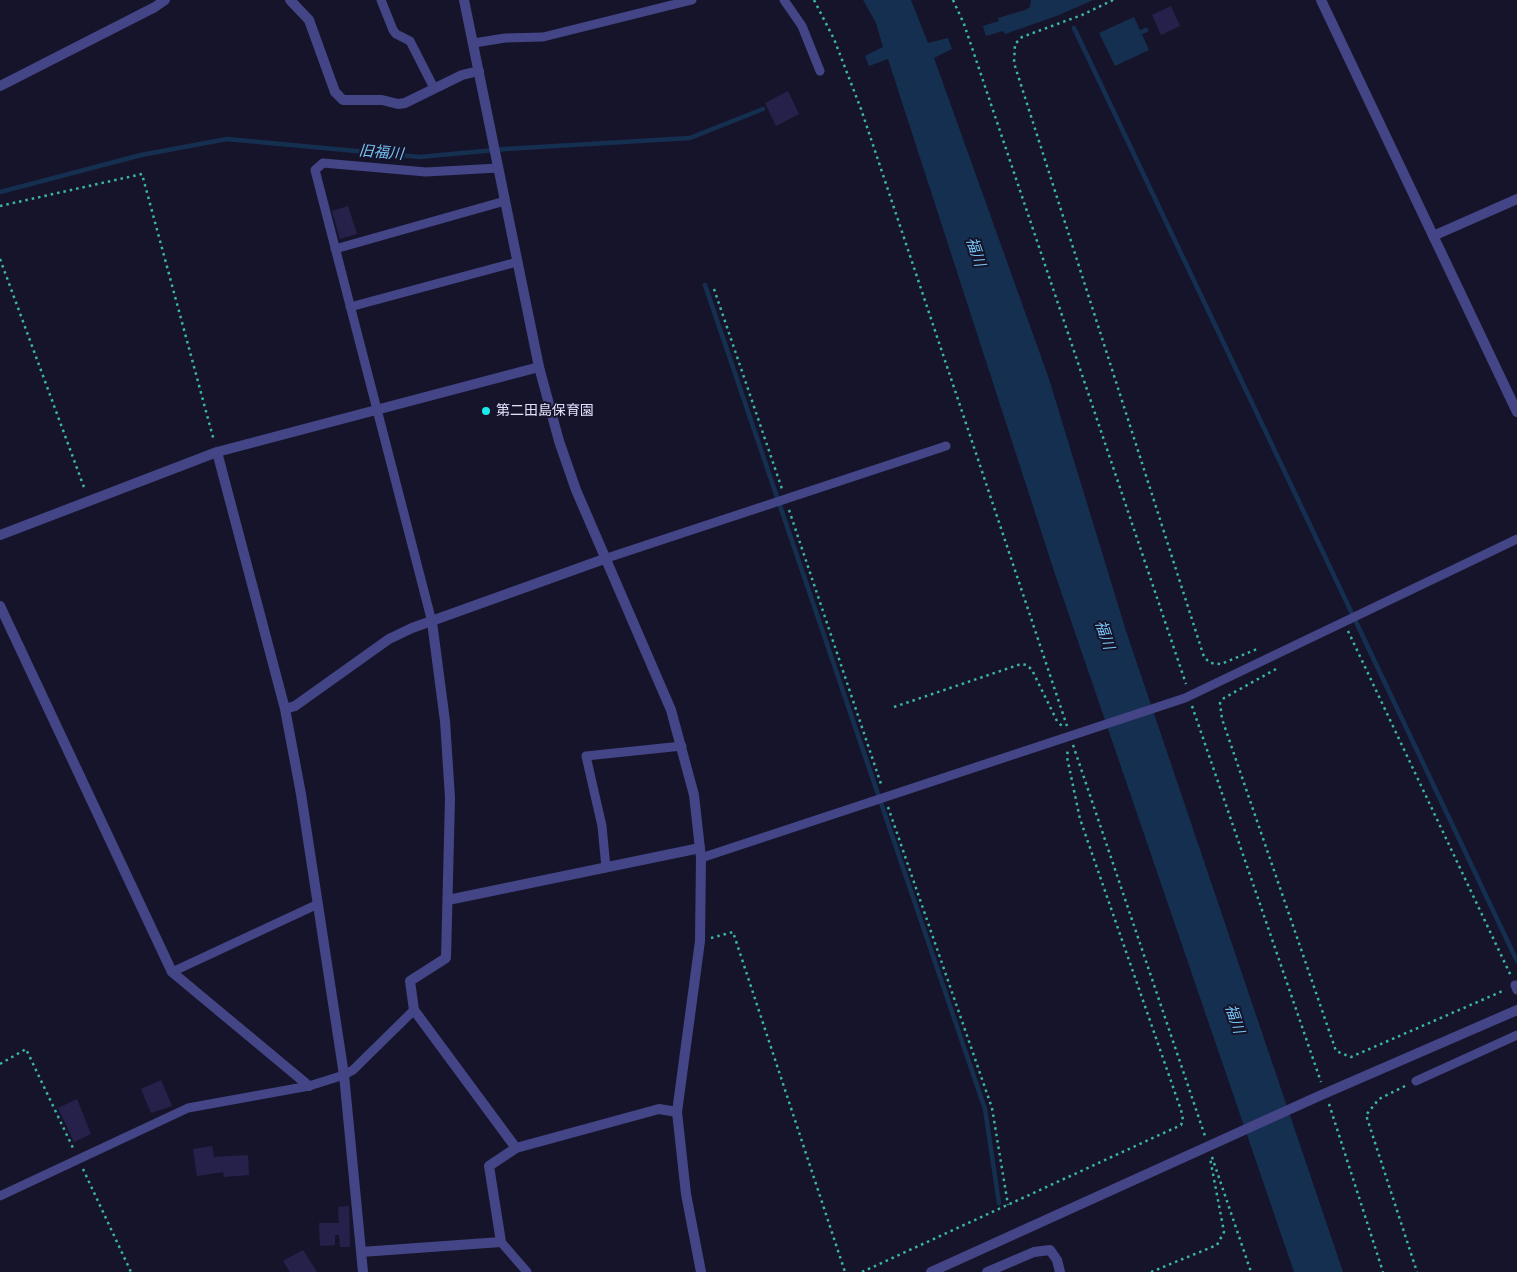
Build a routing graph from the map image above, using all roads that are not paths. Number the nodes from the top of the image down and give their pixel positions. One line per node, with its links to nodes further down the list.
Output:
1 (165, 0): 11 (street)
2 (290, 0): 12 (street)
3 (381, 0): 12 (lane)
4 (464, 0): 8 (street)
5 (692, 0): 8 (lane)
6 (784, 0): 10 (lane)
7 (1321, 0): 16 (street)
8 (474, 43): 9 (street)
9 (479, 71): 12 (street); 13 (street)
10 (820, 71)
11 (0, 86)
12 (434, 88)
13 (498, 168): 15 (street); 17 (lane)
14 (1517, 199): 16 (street)
15 (504, 201): 17 (lane); 18 (street)
16 (1434, 236): 22 (street)
17 (335, 249): 19 (lane)
18 (517, 262): 19 (lane); 20 (street)
19 (350, 307): 21 (lane)
20 (539, 367): 21 (street); 27 (street)
21 (377, 410): 24 (street); 29 (lane)
22 (1517, 412)
23 (946, 446): 27 (lane)
24 (216, 452): 25 (street); 30 (street)
25 (0, 535)
26 (1517, 539): 32 (lane)
27 (607, 558): 29 (street); 31 (street)
28 (0, 606): 36 (street)
29 (432, 622): 30 (street); 34 (street)
30 (285, 709): 35 (street)
31 (682, 746): 32 (street); 33 (lane)
32 (700, 853): 33 (street); 43 (street)
33 (606, 868): 34 (street)
34 (448, 900): 37 (street)
35 (318, 904): 36 (lane); 40 (street)
36 (172, 972): 42 (street)
37 (414, 1010): 40 (lane); 44 (street)
38 (1517, 1010): 51 (street)
39 (1517, 1035): 41 (lane)
40 (344, 1075): 42 (lane); 47 (street)
41 (1416, 1081)
42 (309, 1086): 45 (lane)
43 (677, 1112): 44 (street); 50 (street)
44 (516, 1148): 46 (street)
45 (0, 1196)
46 (501, 1242): 47 (street); 49 (lane)
47 (361, 1252): 48 (street)
48 (362, 1272)
49 (527, 1272)
50 (701, 1272)
51 (930, 1272)
52 (987, 1272): 53 (street)
53 (1060, 1272)

